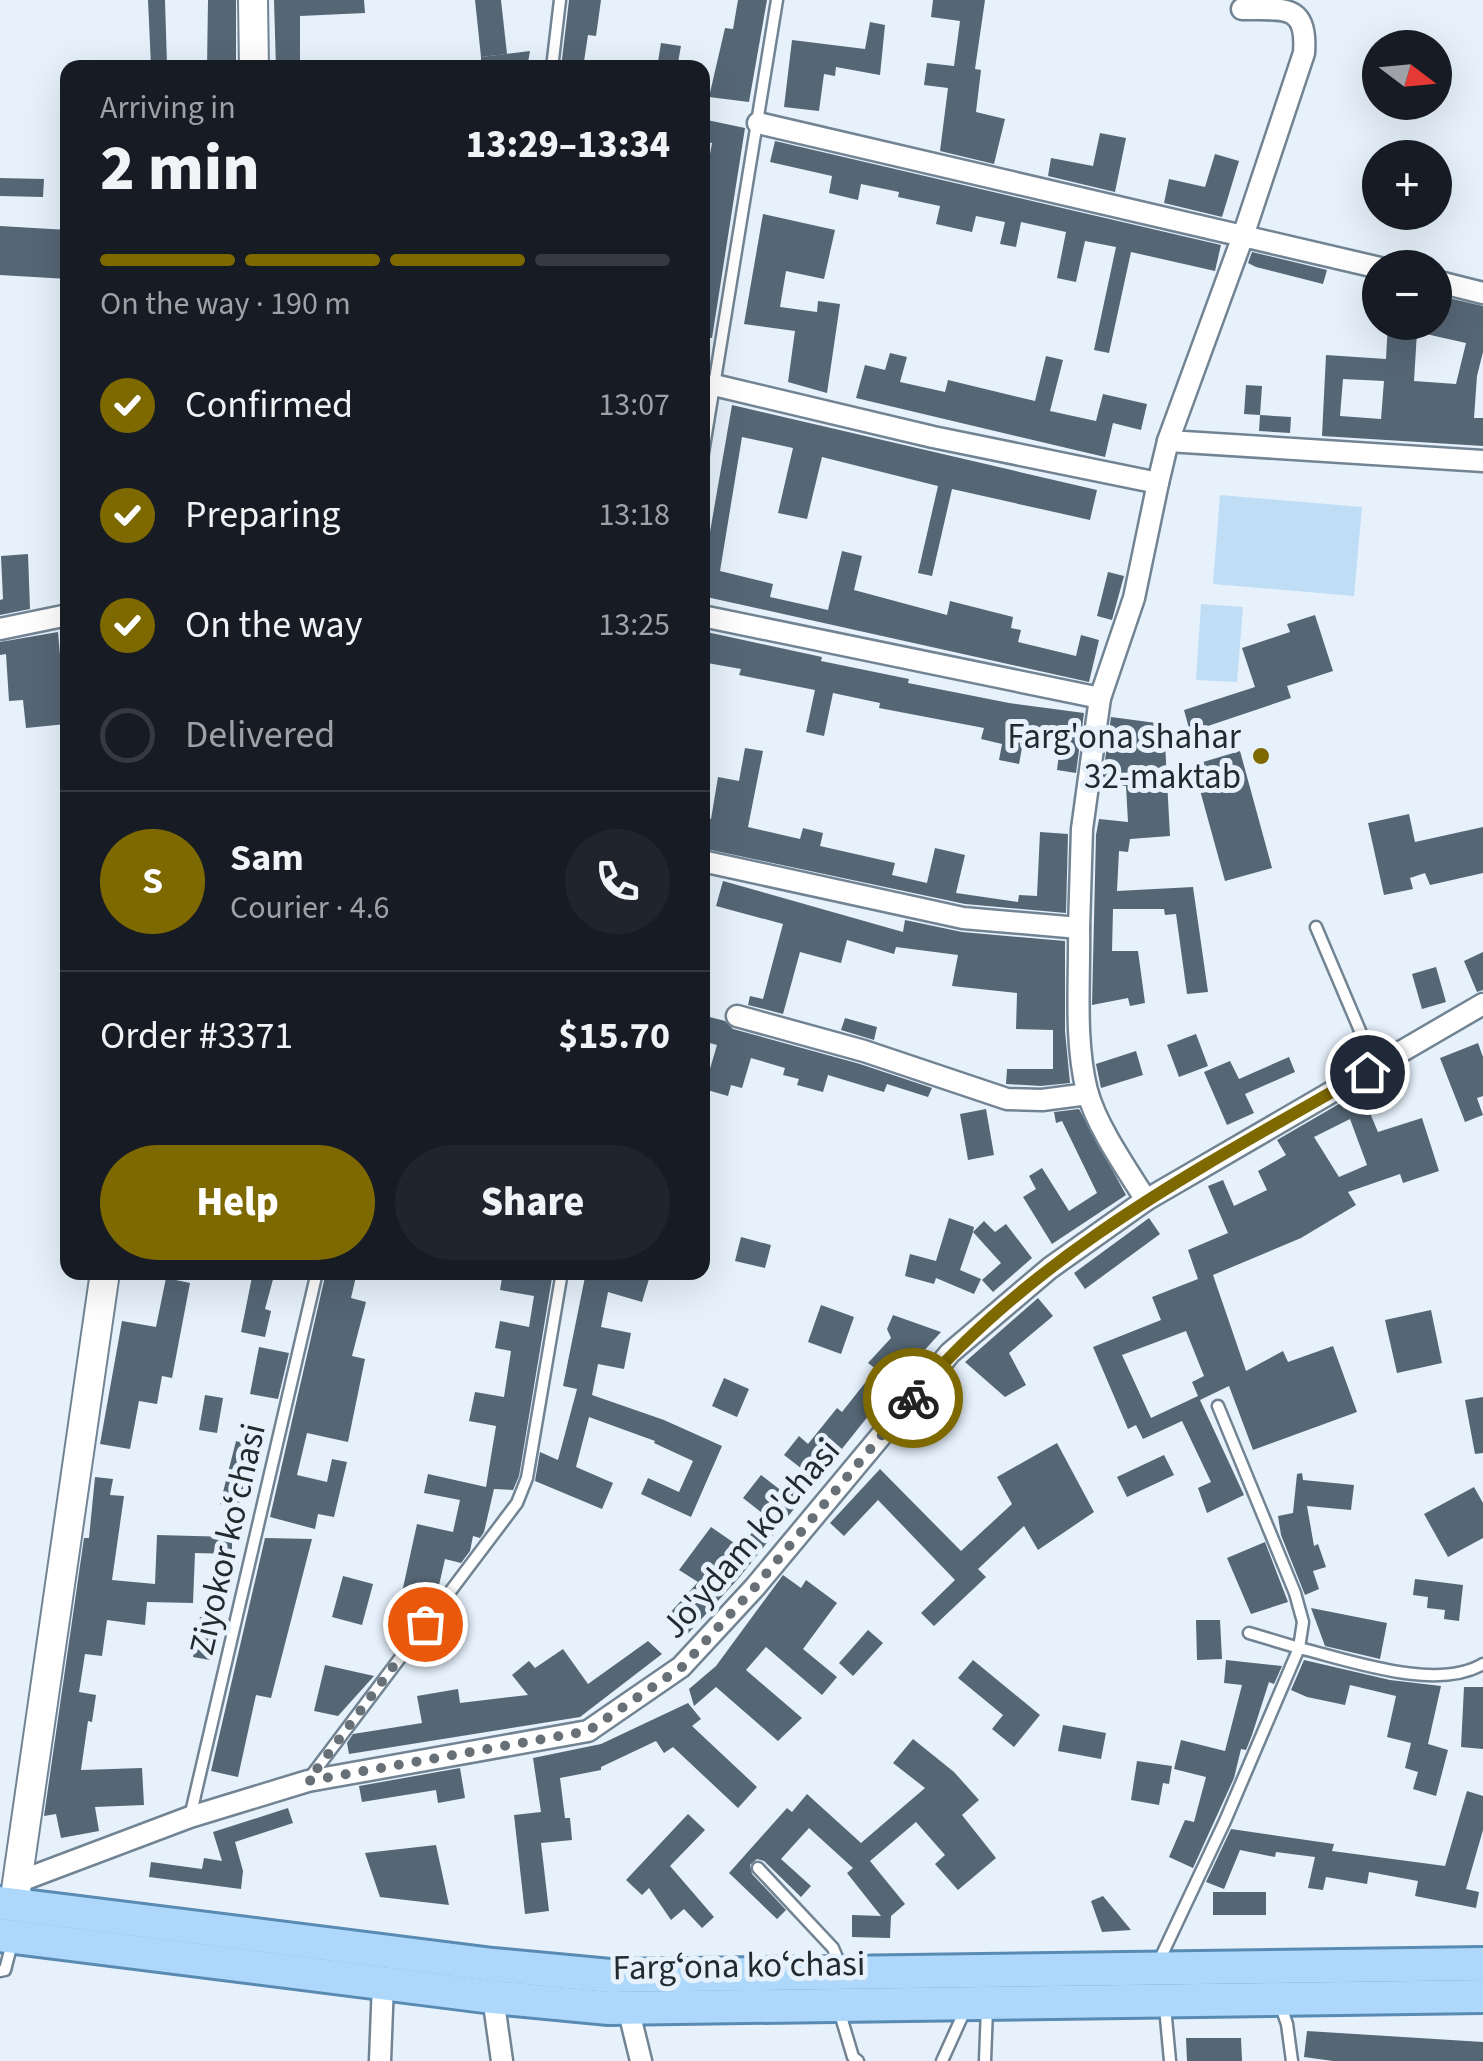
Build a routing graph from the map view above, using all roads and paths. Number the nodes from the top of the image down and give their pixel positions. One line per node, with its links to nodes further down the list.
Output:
1 (253, 0): 5 (street)
2 (560, 0): 6 (lane)
3 (777, 0): 7 (lane)
4 (1242, 9): 8 (street)
5 (254, 60)
6 (553, 60)
7 (758, 123): 8 (street); 12 (lane)
8 (1243, 236): 9 (street); 14 (street)
9 (1362, 264)
10 (1452, 285): 11 (street)
11 (1483, 292)
12 (714, 386): 13 (lane); 16 (street)
13 (710, 410)
14 (1168, 441): 15 (street); 16 (street)
15 (1483, 461)
16 (1158, 483): 20 (street)
17 (60, 617): 19 (street)
18 (710, 618): 20 (street)
19 (0, 629)
20 (1100, 698): 23 (street)
21 (710, 862): 23 (street)
22 (1316, 927): 26 (lane)
23 (1079, 928): 27 (street)
24 (1483, 1004): 26 (street, Jo'ydam ko'chasi)
25 (738, 1016): 27 (street)
26 (1376, 1067): 28 (street, Jo'ydam ko'chasi)
27 (1088, 1094): 28 (street)
28 (1146, 1200): 36 (street, Jo'ydam ko'chasi)
29 (105, 1280): 39 (street)
30 (315, 1280): 37 (lane, Ziyokor koʻchasi)
31 (561, 1280): 36 (lane)
32 (1218, 1406): 34 (lane)
33 (1249, 1633): 34 (lane)
34 (1299, 1648): 35 (lane); 43 (lane)
35 (1483, 1664)
36 (308, 1781): 37 (street, Jo'ydam ko'chasi)
37 (190, 1817): 39 (street, Jo'ydam ko'chasi)
38 (758, 1868): 44 (lane)
39 (9, 1912): 41 (lane); 42 (main road, Fargʻona koʻchasi); 44 (main road, Fargʻona koʻchasi)
40 (1483, 1964): 43 (main road, Fargʻona koʻchasi)
41 (0, 1971)
42 (383, 1983): 46 (main road, Fargʻona koʻchasi); 50 (street)
43 (1160, 1983): 44 (main road, Fargʻona koʻchasi); 47 (main road, Fargʻona koʻchasi); 48 (main road, Fargʻona koʻchasi); 56 (lane)
44 (840, 1988): 48 (main road, Fargʻona koʻchasi); 49 (main road, Fargʻona koʻchasi); 53 (lane)
45 (1483, 1996): 47 (main road, Fargʻona koʻchasi)
46 (493, 1997): 49 (main road, Fargʻona koʻchasi); 51 (street)
47 (1278, 1998): 57 (lane)
48 (978, 2002): 54 (lane); 55 (lane)
49 (628, 2008): 52 (street)
50 (380, 2061)
51 (502, 2061)
52 (642, 2061)
53 (858, 2061)
54 (942, 2061)
55 (985, 2061)
56 (1170, 2061)
57 (1292, 2061)

